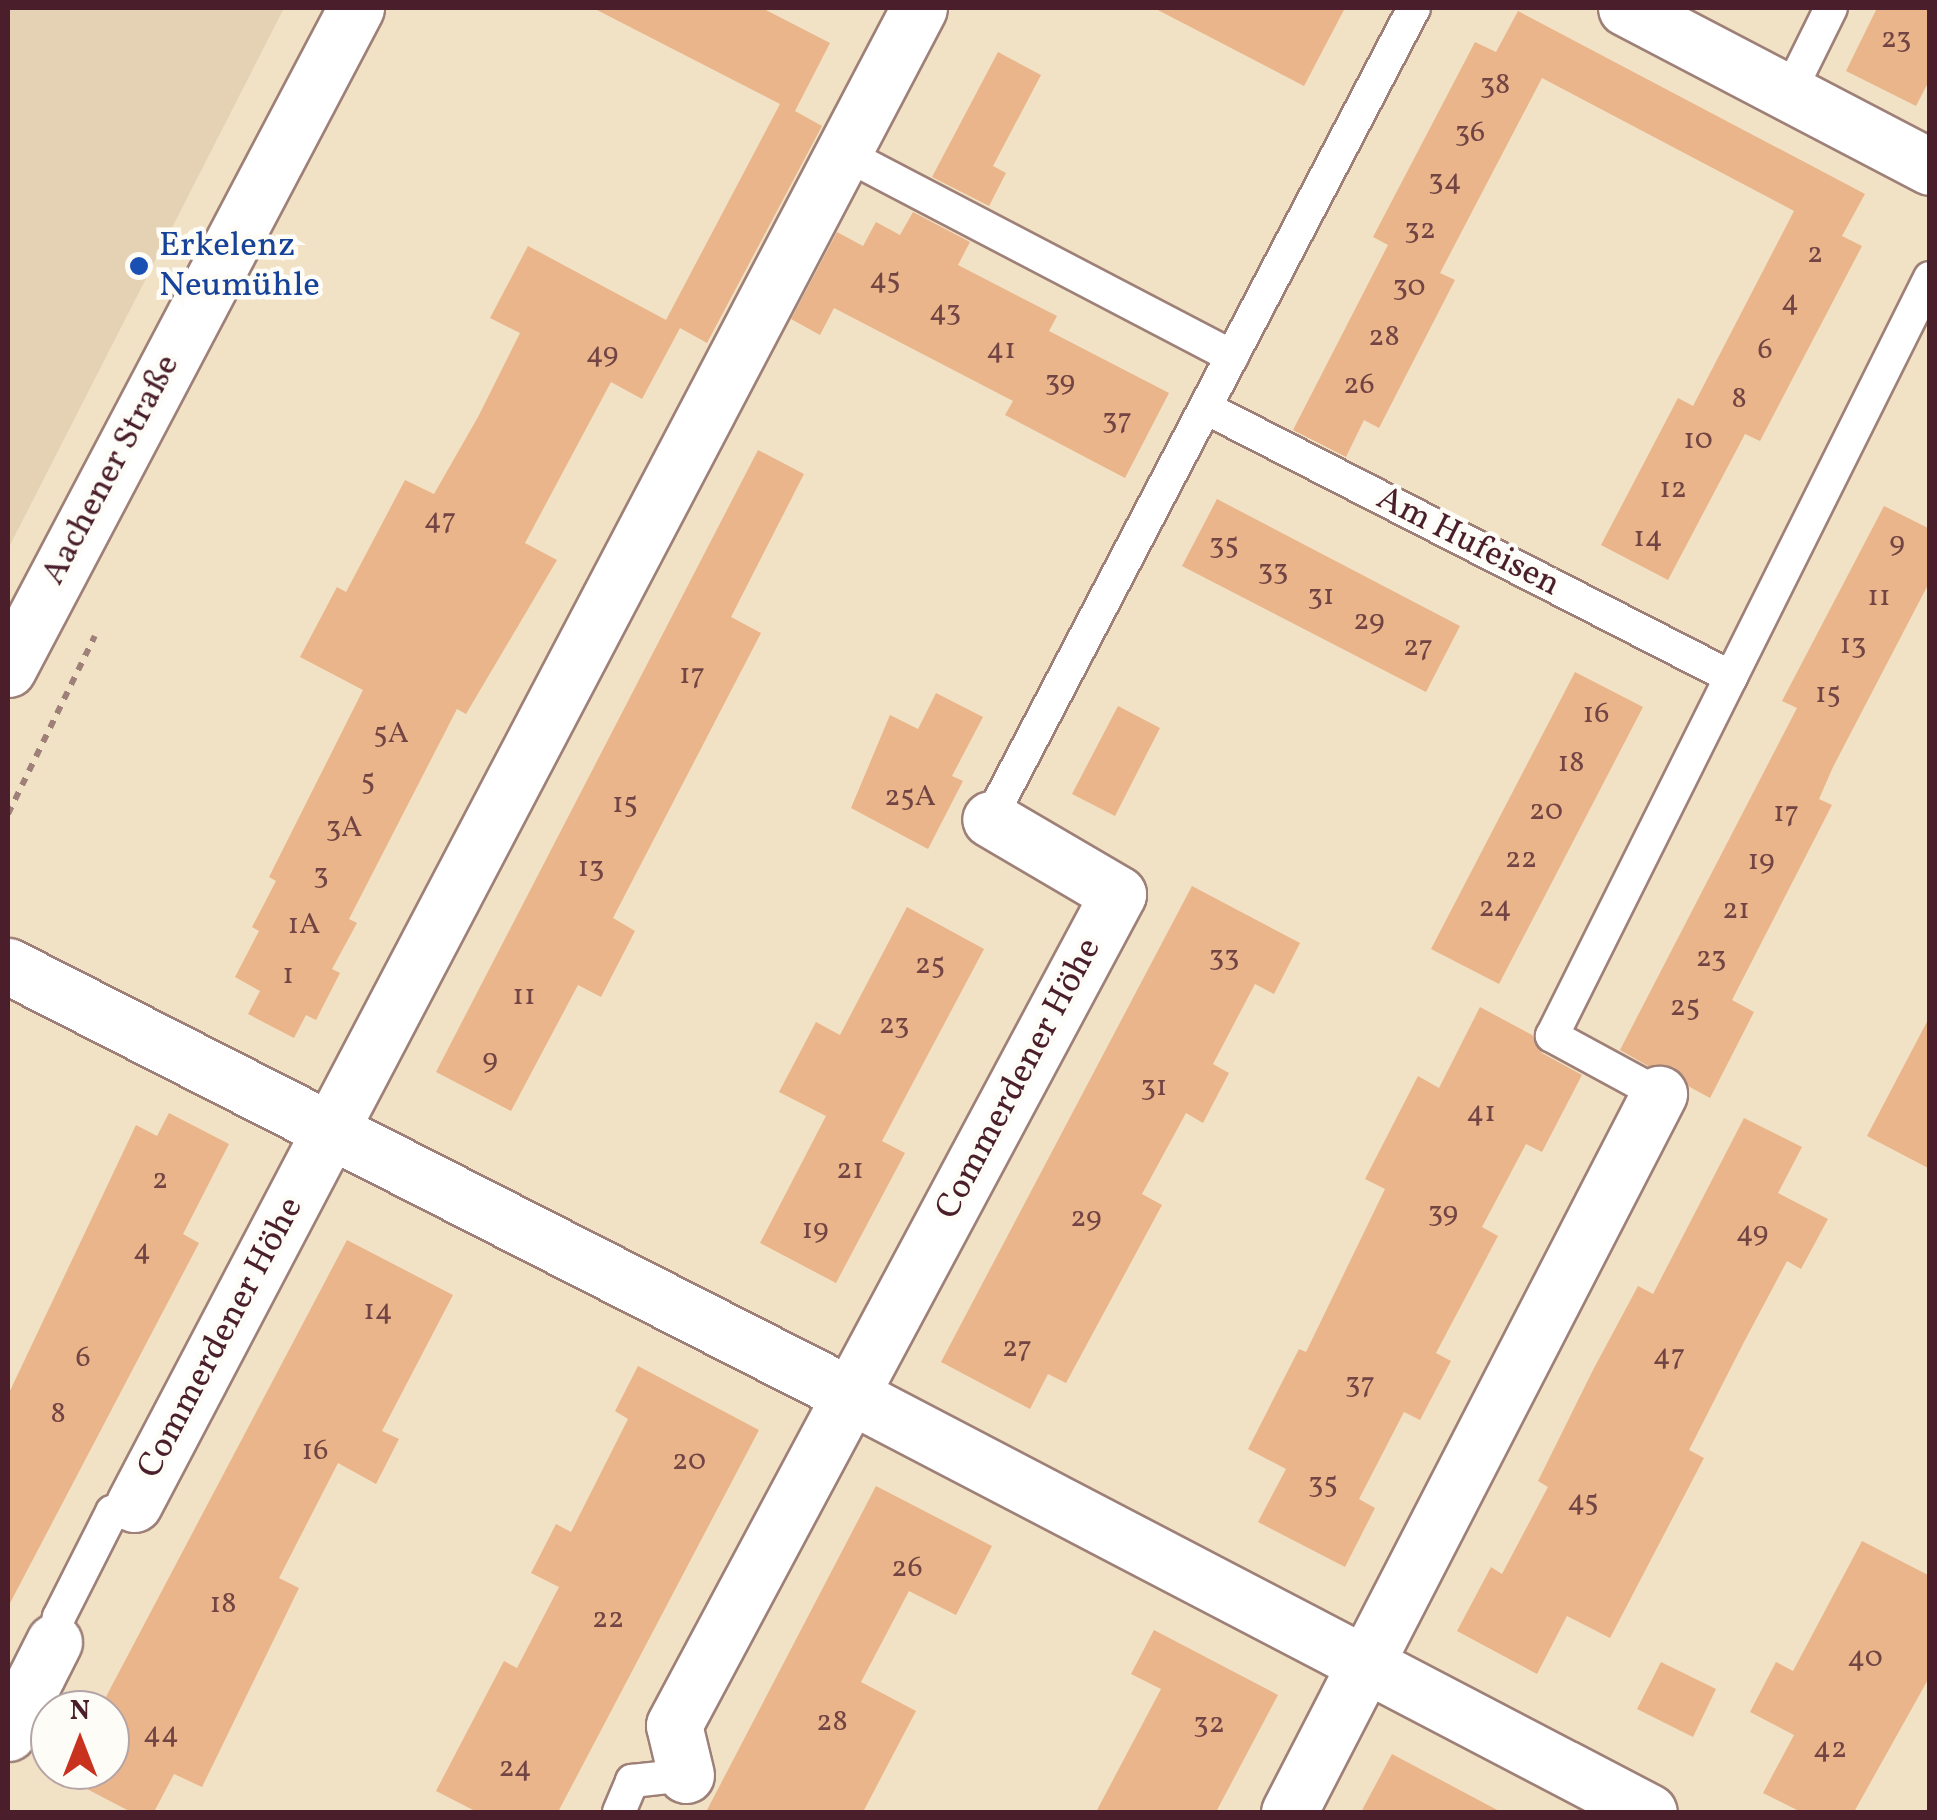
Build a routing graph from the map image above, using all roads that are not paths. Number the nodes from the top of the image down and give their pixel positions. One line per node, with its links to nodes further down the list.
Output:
1 (356, 8): 12 (street, Aachener Straße)
2 (918, 8): 7 (street)
3 (1414, 8): 10 (lane)
4 (1626, 8): 6 (street)
5 (1831, 8): 6 (lane)
6 (1787, 97): 8 (street)
7 (842, 153): 10 (lane); 17 (street, Commerdener Höhe)
8 (1930, 167)
9 (1930, 278): 13 (lane)
10 (1232, 356): 11 (lane)
11 (1206, 408): 13 (lane, Am Hufeisen); 14 (lane)
12 (8, 668)
13 (1731, 677): 16 (lane)
14 (990, 819): 18 (street, Commerdener Höhe)
15 (8, 966): 17 (street)
16 (1658, 1094): 21 (street)
17 (330, 1130): 18 (street); 19 (street, Commerdener Höhe)
18 (850, 1395): 21 (street); 23 (street, Commerdener Höhe)
19 (134, 1504): 20 (lane, Commerdener Höhe)
20 (54, 1642): 22 (street)
21 (1363, 1666): 25 (street); 26 (street)
22 (8, 1733)
23 (686, 1775): 24 (lane, Commerdener Höhe)
24 (619, 1812)
25 (1290, 1812)
26 (1649, 1812)

